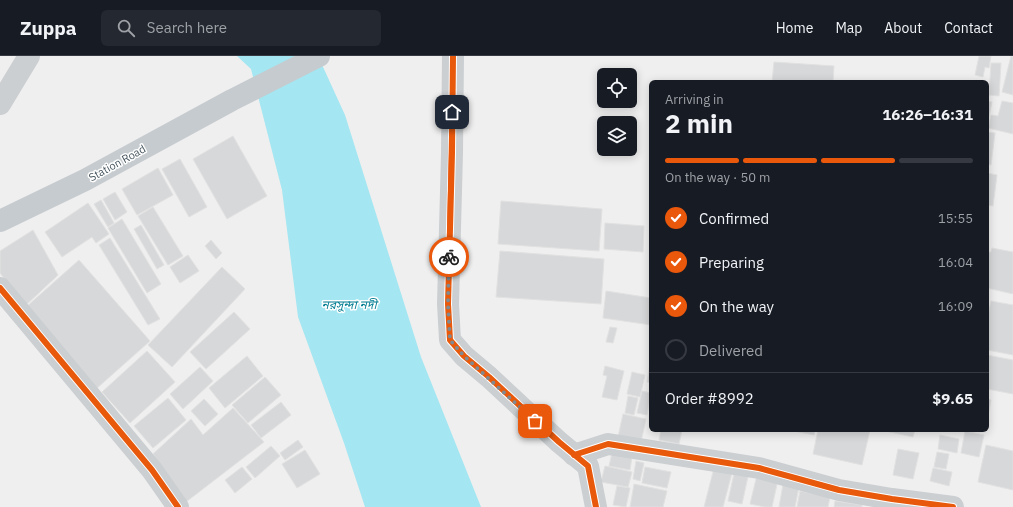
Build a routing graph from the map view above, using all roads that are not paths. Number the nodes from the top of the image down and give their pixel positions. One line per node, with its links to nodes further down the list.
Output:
1 (29, 56): 4 (street)
2 (319, 56): 5 (main road, Station Road)
3 (453, 56): 7 (street)
4 (0, 104)
5 (0, 221)
6 (0, 288): 8 (street)
7 (574, 455): 9 (street); 10 (street)
8 (178, 507)
9 (596, 507)
10 (953, 507)

